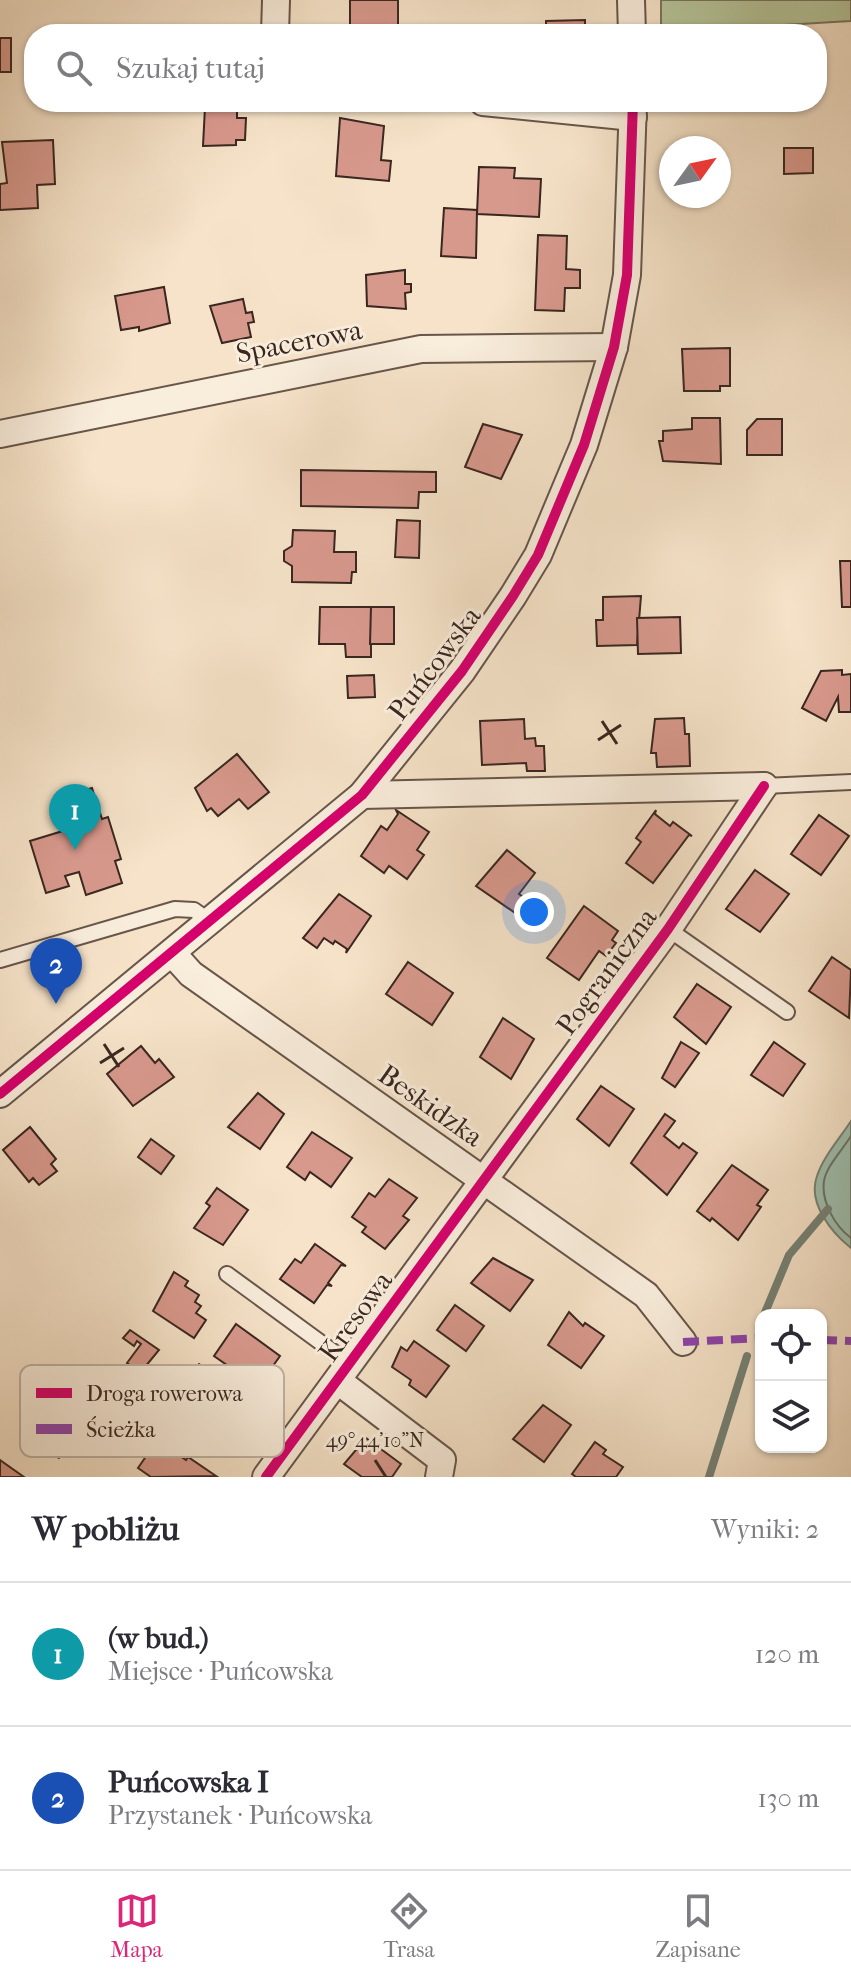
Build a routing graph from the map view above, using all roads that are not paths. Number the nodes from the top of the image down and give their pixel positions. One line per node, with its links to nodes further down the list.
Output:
1 (276, 0): 3 (street)
2 (631, 0): 4 (street)
3 (275, 24)
4 (632, 24)
5 (633, 112): 6 (street, Puńcowska)
6 (614, 347): 7 (street, Spacerowa); 10 (street, Puńcowska)
7 (0, 434)
8 (851, 782): 9 (lane)
9 (764, 786): 10 (street); 12 (street, Pograniczna)
10 (362, 795): 11 (street, Puńcowska)
11 (211, 922): 13 (street, Puńcowska); 14 (lane)
12 (668, 929): 15 (lane, Pograniczna); 17 (street, Pograniczna)
13 (173, 954): 16 (street, Puńcowska); 17 (street, Beskidzka)
14 (0, 960)
15 (787, 1012)
16 (0, 1094)
17 (482, 1181): 19 (street, Beskidzka); 20 (street, Kresowa)
18 (227, 1274): 20 (lane)
19 (683, 1342)
20 (344, 1372): 21 (street, Kresowa); 24 (street, Kresowa)
21 (284, 1453)
22 (281, 1457): 23 (street, Kresowa)
23 (266, 1477)
24 (439, 1477)

